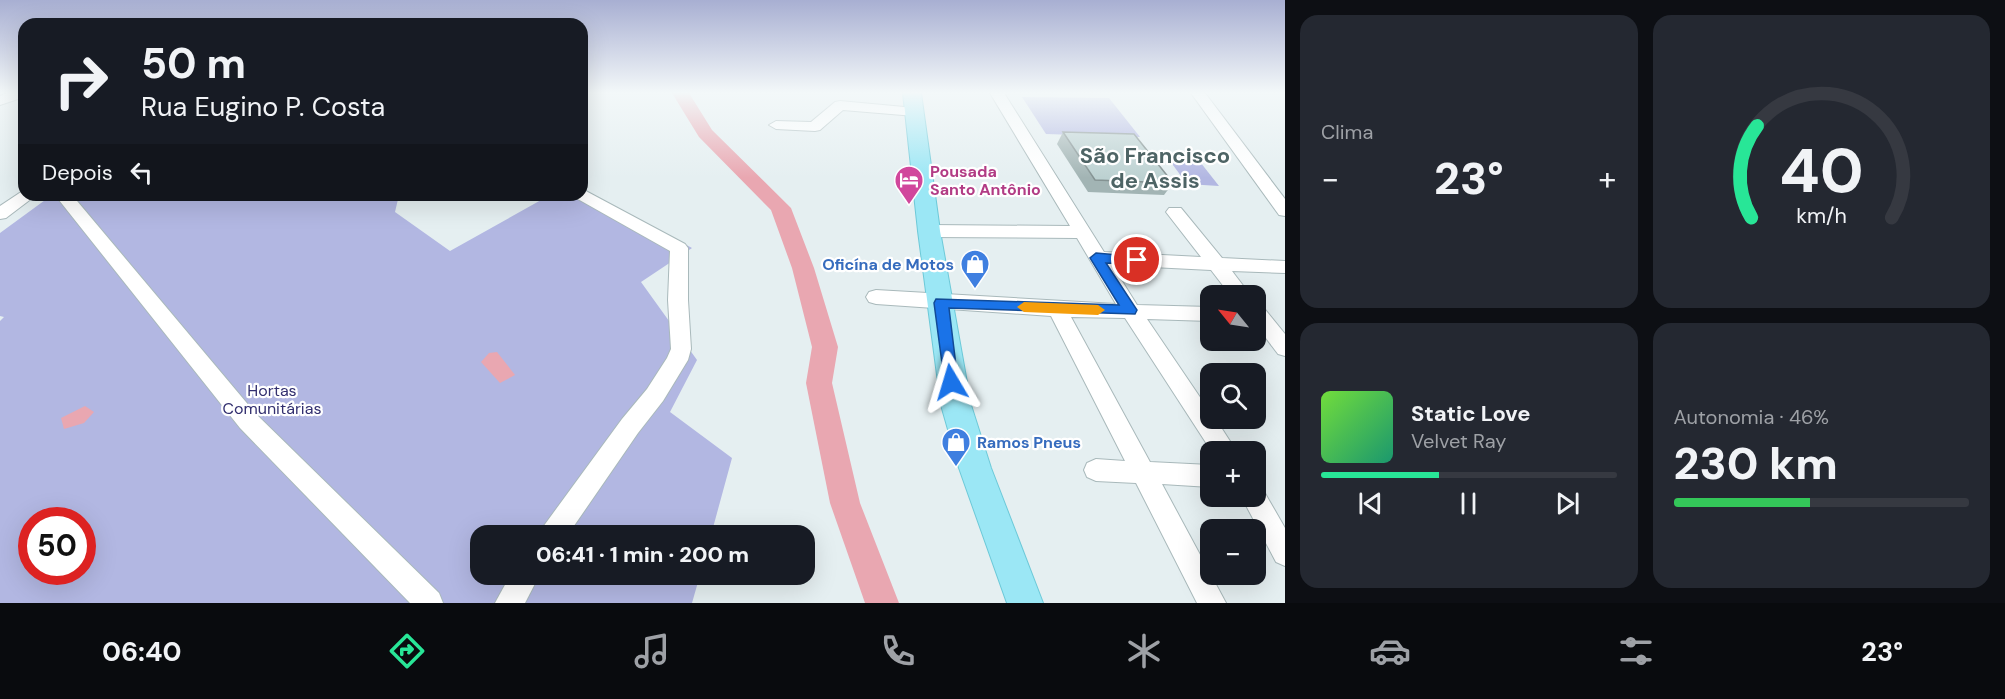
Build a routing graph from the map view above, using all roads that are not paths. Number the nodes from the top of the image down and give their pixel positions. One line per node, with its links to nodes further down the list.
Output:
1 (822, 121): 5 (street)
2 (915, 121): 14 (main road)
3 (1014, 121): 15 (street)
4 (1219, 121): 11 (street)
5 (776, 125)
6 (18, 194): 10 (street)
7 (588, 197): 32 (street)
8 (18, 200): 13 (street)
9 (68, 201): 35 (street)
10 (0, 202)
11 (1285, 211)
12 (1175, 212): 17 (street)
13 (0, 214)
14 (929, 231): 15 (street); 21 (main road)
15 (1081, 232): 16 (street)
16 (1096, 258): 17 (street); 23 (street)
17 (1217, 265): 18 (street); 19 (street)
18 (1285, 267)
19 (1233, 285)
20 (876, 297): 21 (street)
21 (941, 303): 22 (street); 37 (main road)
22 (1057, 309): 23 (street); 29 (street)
23 (1130, 310): 24 (street); 27 (street)
24 (1200, 314)
25 (1266, 326): 26 (street)
26 (1285, 348)
27 (1218, 441)
28 (1096, 470): 29 (street)
29 (1144, 474): 30 (street); 38 (street)
30 (1200, 476)
31 (1259, 507): 33 (street)
32 (560, 525)
33 (1285, 554)
34 (520, 585): 36 (street)
35 (429, 603)
36 (509, 603)
37 (1025, 603)
38 (1212, 603)

